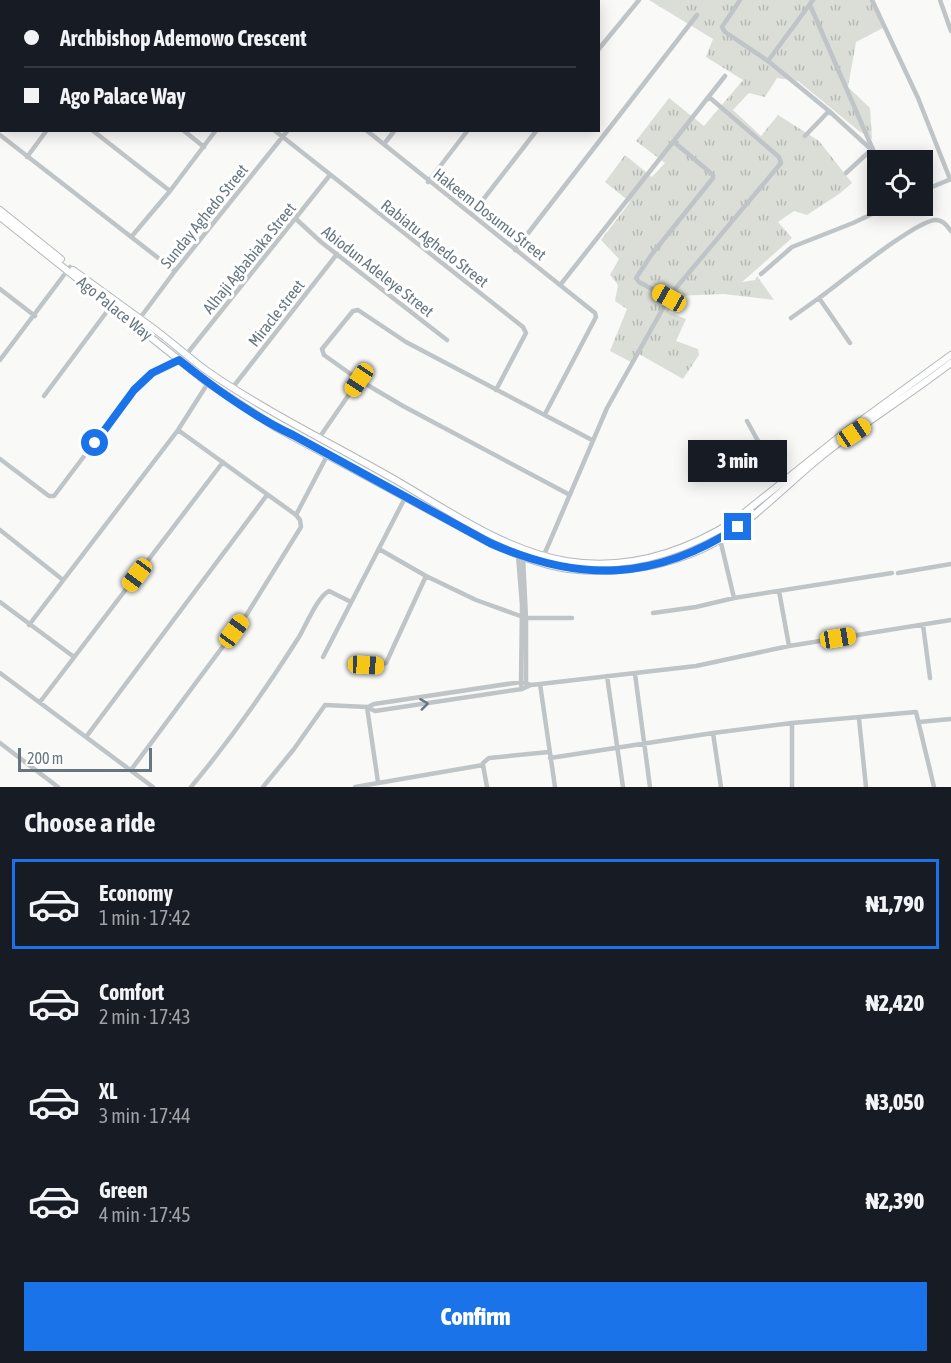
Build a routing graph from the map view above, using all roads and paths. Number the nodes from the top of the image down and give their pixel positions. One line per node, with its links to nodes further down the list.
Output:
1 (639, 0): 8 (street)
2 (740, 0): 9 (street)
3 (872, 0): 35 (street)
4 (940, 0): 7 (street)
5 (812, 2): 9 (street); 30 (street)
6 (697, 15): 46 (street)
7 (951, 31)
8 (600, 48)
9 (768, 61): 12 (street)
10 (725, 76): 11 (street)
11 (709, 97): 26 (street); 53 (street)
12 (829, 111): 24 (street); 29 (street)
13 (46, 132): 32 (street)
14 (95, 132): 38 (street)
15 (185, 132): 28 (street)
16 (215, 132): 28 (street)
17 (277, 132): 25 (street, Rabiatu Aghedo Street)
18 (287, 132): 25 (street, Sunday Aghedo Street)
19 (369, 132): 27 (street, Hakeem Dosumu Street)
20 (393, 132): 27 (street)
21 (466, 132): 36 (street)
22 (535, 132): 40 (street)
23 (0, 135): 32 (street)
24 (805, 136)
25 (283, 137): 34 (street, Rabiatu Aghedo Street); 49 (street, Sunday Aghedo Street)
26 (674, 142): 51 (street); 53 (street)
27 (384, 144): 36 (street, Hakeem Dosumu Street)
28 (204, 147): 38 (street)
29 (871, 150)
30 (872, 150)
31 (867, 155): 33 (street)
32 (27, 157): 45 (street)
33 (846, 173)
34 (330, 176): 43 (street, Alhaji Agbabiaka Street); 69 (street, Rabiatu Aghedo Street)
35 (951, 179): 37 (street)
36 (428, 182): 40 (street, Hakeem Dosumu Street)
37 (933, 186)
38 (170, 191): 45 (street)
39 (0, 210): 48 (main road, Ago Palace Way)
40 (472, 214): 46 (street, Hakeem Dosumu Street)
41 (868, 216): 50 (street)
42 (0, 217): 48 (main road, Ago Palace Way)
43 (296, 219): 47 (street, Abiodun Adeleye Street); 61 (street, Alhaji Agbabiaka Street)
44 (951, 231): 54 (street)
45 (132, 236): 49 (street)
46 (516, 250): 51 (street, Hakeem Dosumu Street)
47 (337, 254): 59 (street, Abiodun Adeleye Street); 68 (street, Miracle street)
48 (69, 269): 55 (main road, Ago Palace Way); 56 (street); 57 (main road, Ago Palace Way)
49 (175, 271): 57 (street, Sunday Aghedo Street)
50 (761, 274)
51 (561, 284): 72 (street, Hakeem Dosumu Street)
52 (0, 289): 56 (street)
53 (669, 298): 79 (street)
54 (819, 298): 58 (street); 60 (street)
55 (111, 306): 64 (main road, Ago Palace Way); 70 (street)
56 (34, 316): 63 (street)
57 (140, 318): 61 (main road, Ago Palace Way)
58 (791, 318)
59 (447, 340)
60 (850, 343)
61 (186, 355): 68 (main road, Ago Palace Way)
62 (951, 356): 83 (main road, Ago Palace Way)
63 (0, 360)
64 (179, 360): 67 (main road, Ago Palace Way); 81 (street)
65 (951, 363): 89 (main road, Ago Palace Way)
66 (359, 380): 69 (street); 78 (street); 85 (street)
67 (208, 383): 74 (main road, Ago Palace Way); 77 (street)
68 (233, 387): 71 (main road, Ago Palace Way)
69 (496, 390): 72 (street)
70 (44, 396)
71 (272, 411): 73 (main road, Ago Palace Way); 74 (main road)
72 (545, 414): 79 (street)
73 (280, 416): 76 (main road); 78 (main road, Ago Palace Way)
74 (264, 419): 76 (main road, Ago Palace Way)
75 (747, 421): 83 (street)
76 (272, 424): 80 (main road, Ago Palace Way)
77 (178, 430): 82 (street); 95 (street)
78 (319, 438): 91 (main road, Ago Palace Way)
79 (592, 440): 85 (street)
80 (328, 454): 86 (main road, Ago Palace Way); 87 (street)
81 (0, 459)
82 (223, 462): 84 (street); 107 (street)
83 (781, 483): 91 (main road, Ago Palace Way)
84 (267, 495): 87 (street); 123 (street)
85 (570, 495): 91 (street)
86 (406, 496): 90 (street); 92 (main road, Ago Palace Way)
87 (296, 515): 129 (street)
88 (0, 530): 95 (street)
89 (720, 539): 92 (main road, Ago Palace Way); 97 (street)
90 (379, 549): 94 (street); 99 (street)
91 (544, 555)
92 (521, 556): 101 (street)
93 (951, 564): 96 (street)
94 (426, 576): 101 (street); 109 (street)
95 (63, 580): 104 (street)
96 (779, 591): 97 (street); 106 (street)
97 (734, 598): 100 (street)
98 (0, 602): 104 (street)
99 (351, 602): 108 (street); 133 (street)
100 (653, 614)
101 (524, 617): 102 (street); 115 (street)
102 (572, 618)
103 (951, 620): 105 (street)
104 (29, 624): 107 (street)
105 (923, 625): 106 (street); 113 (street)
106 (789, 646): 111 (street)
107 (74, 657): 116 (street)
108 (323, 657)
109 (366, 665)
110 (0, 673): 116 (street)
111 (634, 674): 112 (street); 125 (street)
112 (606, 676): 114 (street); 126 (street)
113 (930, 678)
114 (540, 684): 115 (street); 127 (street)
115 (525, 685): 117 (street)
116 (40, 702): 123 (street)
117 (367, 707): 130 (street); 134 (street)
118 (951, 718): 120 (street)
119 (859, 719): 120 (street); 121 (street); 142 (street)
120 (919, 722): 143 (street)
121 (792, 723): 122 (street); 141 (street)
122 (713, 733): 125 (street); 140 (street)
123 (86, 736): 129 (street)
124 (0, 743): 131 (street)
125 (644, 744): 126 (street); 139 (street)
126 (618, 747): 127 (street); 138 (street)
127 (550, 755): 128 (street); 137 (street)
128 (483, 765): 130 (street); 136 (street)
129 (131, 770): 132 (street)
130 (378, 782): 135 (street)
131 (58, 787)
132 (153, 787)
133 (191, 787)
134 (263, 787)
135 (355, 787)
136 (487, 787)
137 (555, 787)
138 (623, 787)
139 (650, 787)
140 (721, 787)
141 (792, 787)
142 (866, 787)
143 (934, 787)

